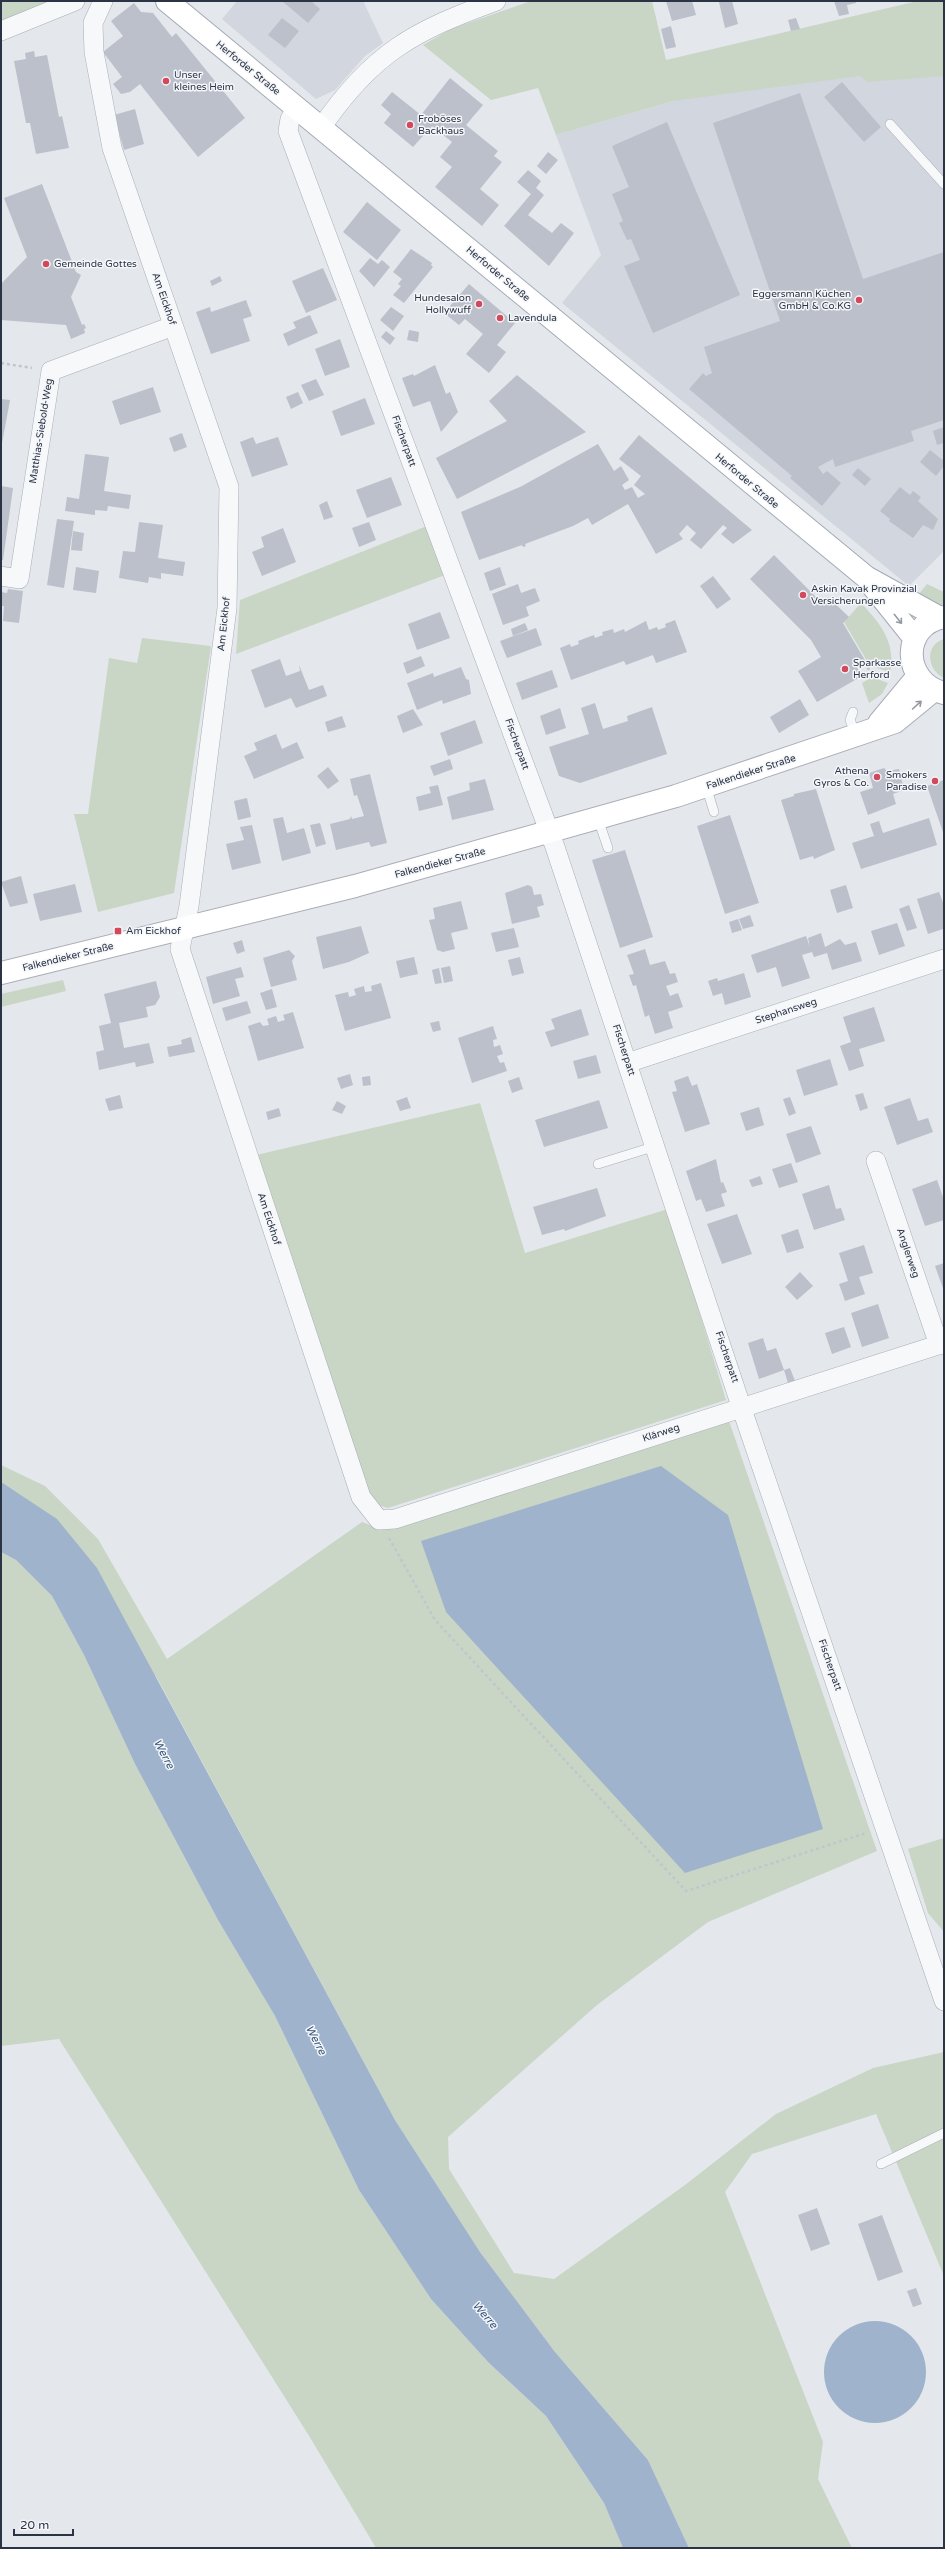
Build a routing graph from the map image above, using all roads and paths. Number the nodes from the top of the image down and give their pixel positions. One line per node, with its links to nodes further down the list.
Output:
1 (75, 1): 5 (street)
2 (103, 1): 10 (street, Am Eickhof)
3 (167, 1): 6 (main road, Herforder Straße)
4 (496, 1): 8 (street)
5 (1, 31)
6 (297, 108): 8 (main road, Herforder Straße); 23 (street, Fischerpatt)
7 (890, 124): 9 (lane)
8 (321, 128): 14 (main road, Herforder Straße)
9 (944, 184)
10 (173, 326): 12 (street, Matthias-Siebold-Weg); 25 (street, Am Eickhof)
11 (1, 363): 12 (path)
12 (51, 371): 13 (street, Matthias-Siebold-Weg)
13 (1, 576)
14 (866, 577): 15 (main road, Herforder Straße); 17 (main road, Herforder Straße, one-way to 17)
15 (942, 617): 17 (main road)
16 (867, 668): 17 (path)
17 (924, 671): 19 (main road)
18 (853, 712): 19 (lane)
19 (865, 733): 20 (main road, Falkendieker Straße)
20 (706, 786): 21 (lane); 22 (main road, Falkendieker Straße)
21 (714, 812)
22 (598, 819): 23 (main road, Falkendieker Straße); 24 (lane)
23 (549, 833): 25 (main road, Falkendieker Straße); 28 (street, Fischerpatt)
24 (608, 848)
25 (183, 930): 27 (main road, Falkendieker Straße); 34 (street, Am Eickhof)
26 (944, 959): 28 (street, Stephansweg)
27 (1, 973)
28 (627, 1063): 29 (street, Fischerpatt)
29 (656, 1146): 31 (lane); 33 (street, Fischerpatt)
30 (876, 1161): 32 (street, Anglerweg)
31 (598, 1164)
32 (942, 1344): 33 (street, Klärweg)
33 (743, 1406): 34 (street, Klärweg); 35 (street, Fischerpatt)
34 (379, 1520): 35 (path)
35 (885, 1827): 36 (street, Fischerpatt)
36 (938, 1965): 37 (street, Fischerpatt)
37 (944, 2001)
38 (944, 2133): 39 (lane)
39 (881, 2164)

